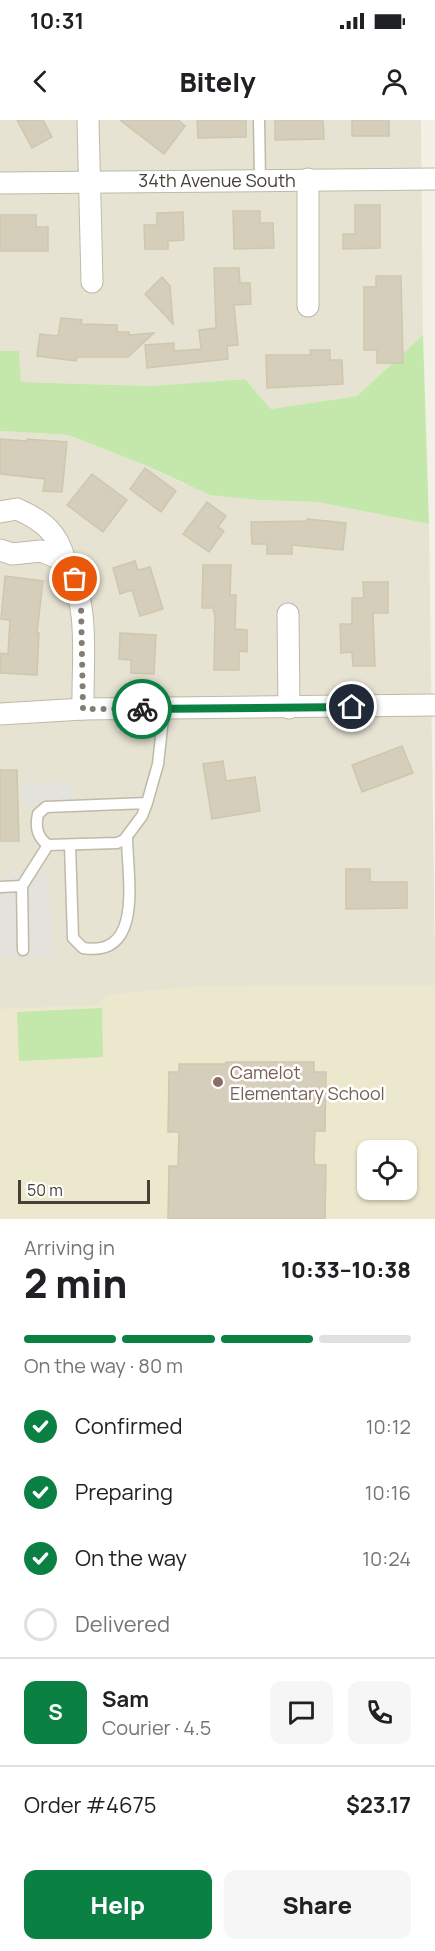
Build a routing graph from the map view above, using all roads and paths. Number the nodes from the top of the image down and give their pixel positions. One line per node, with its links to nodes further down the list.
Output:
1 (88, 120): 6 (street)
2 (259, 120): 5 (lane)
3 (435, 178): 4 (street, 34th Avenue South)
4 (308, 179): 5 (street, 34th Avenue South); 9 (street)
5 (260, 180): 6 (street, 34th Avenue South)
6 (91, 181): 7 (street, 34th Avenue South); 8 (street)
7 (0, 183)
8 (92, 282)
9 (308, 306)
10 (0, 512): 12 (street)
11 (0, 550): 12 (street)
12 (65, 561): 16 (street)
13 (288, 614): 15 (street)
14 (435, 705): 15 (street)
15 (289, 708): 17 (street)
16 (83, 709): 17 (street); 18 (street)
17 (164, 709): 19 (lane)
18 (0, 714)
19 (147, 803): 20 (lane); 21 (lane)
20 (127, 837): 22 (lane); 22 (lane)
21 (48, 845): 22 (lane); 23 (lane)
22 (70, 845)
23 (22, 886): 24 (lane); 25 (lane)
24 (0, 887)
25 (23, 950)

